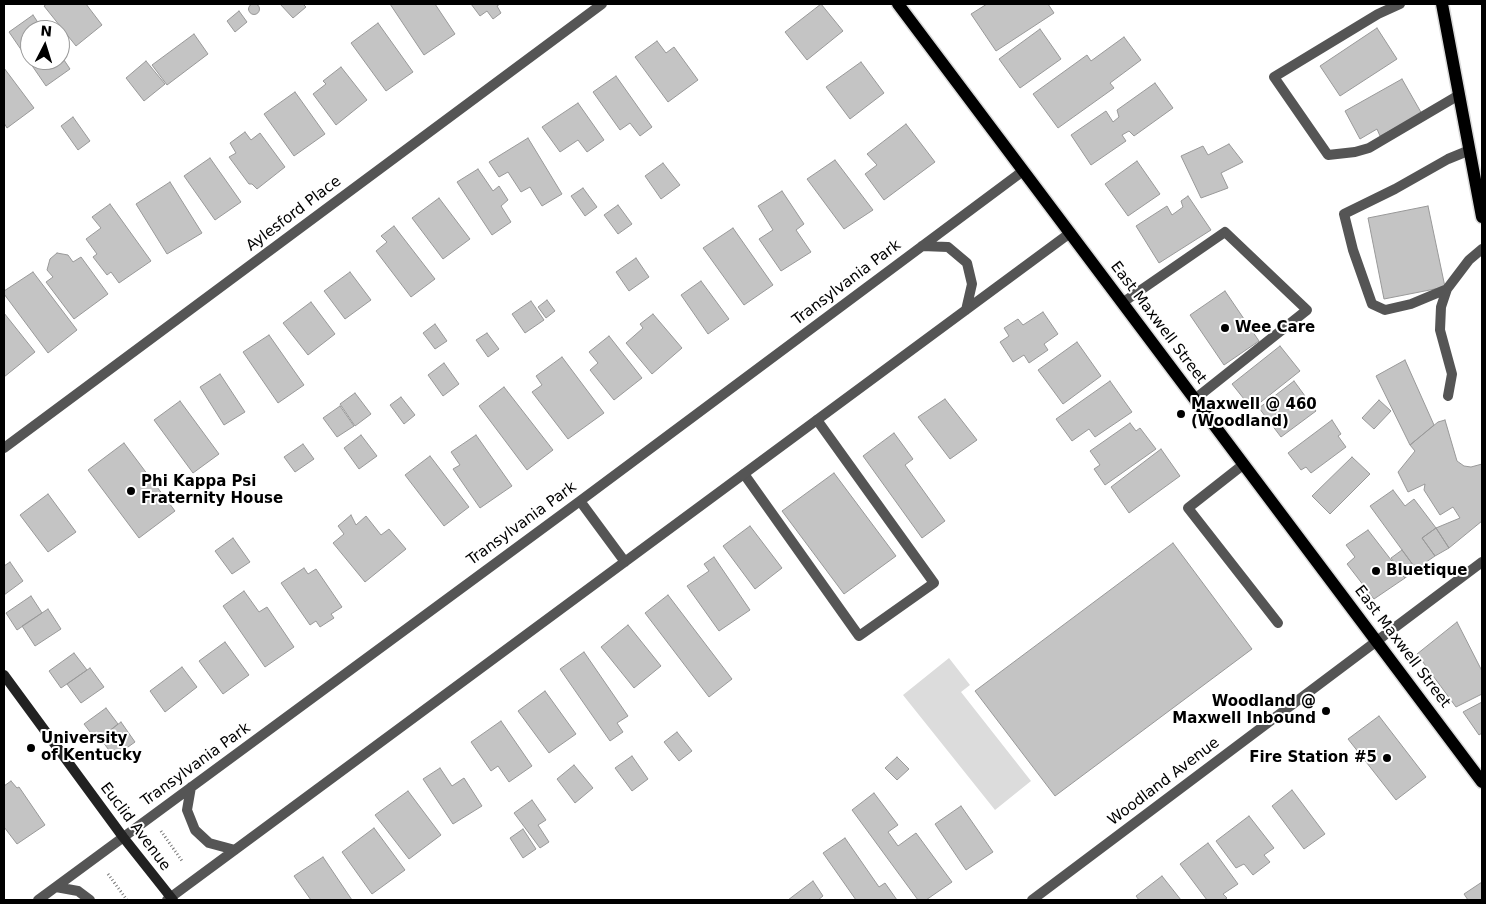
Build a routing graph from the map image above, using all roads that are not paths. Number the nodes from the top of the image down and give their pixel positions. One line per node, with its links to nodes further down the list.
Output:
1 (602, 4): 18 (street, Aylesford Place)
2 (898, 4): 7 (main road, East Maxwell Street)
3 (1400, 4): 5 (street)
4 (1442, 4): 5 (main road)
5 (1459, 95): 6 (main road)
6 (1470, 150): 8 (main road); 12 (street)
7 (1023, 171): 9 (main road, East Maxwell Street); 10 (street, Transylvania Park)
8 (1482, 212)
9 (1070, 233): 13 (main road, East Maxwell Street); 14 (street)
10 (922, 246): 14 (street); 21 (street, Transylvania Park)
11 (1482, 249): 12 (street)
12 (1447, 289): 15 (street)
13 (1122, 303): 16 (main road, East Maxwell Street); 16 (street)
14 (966, 310): 17 (street)
15 (1448, 396)
16 (1195, 398): 19 (main road, East Maxwell Street)
17 (817, 420): 20 (street); 20 (street)
18 (4, 448)
19 (1244, 464): 24 (street); 25 (main road, East Maxwell Street)
20 (744, 474): 22 (street)
21 (580, 501): 22 (street); 28 (street, Transylvania Park)
22 (625, 562): 30 (street)
23 (1482, 562): 25 (street, Woodland Avenue)
24 (1278, 623)
25 (1377, 641): 27 (main road, East Maxwell Street); 35 (street, Woodland Avenue)
26 (4, 674): 29 (main road, Euclid Avenue)
27 (1482, 782)
28 (191, 787): 29 (street, Transylvania Park); 30 (street)
29 (123, 837): 31 (street, Transylvania Park); 32 (main road, Euclid Avenue)
30 (235, 850): 32 (street)
31 (56, 887): 33 (street, Transylvania Park); 34 (street)
32 (170, 899)
33 (38, 900)
34 (90, 900)
35 (1032, 900)

